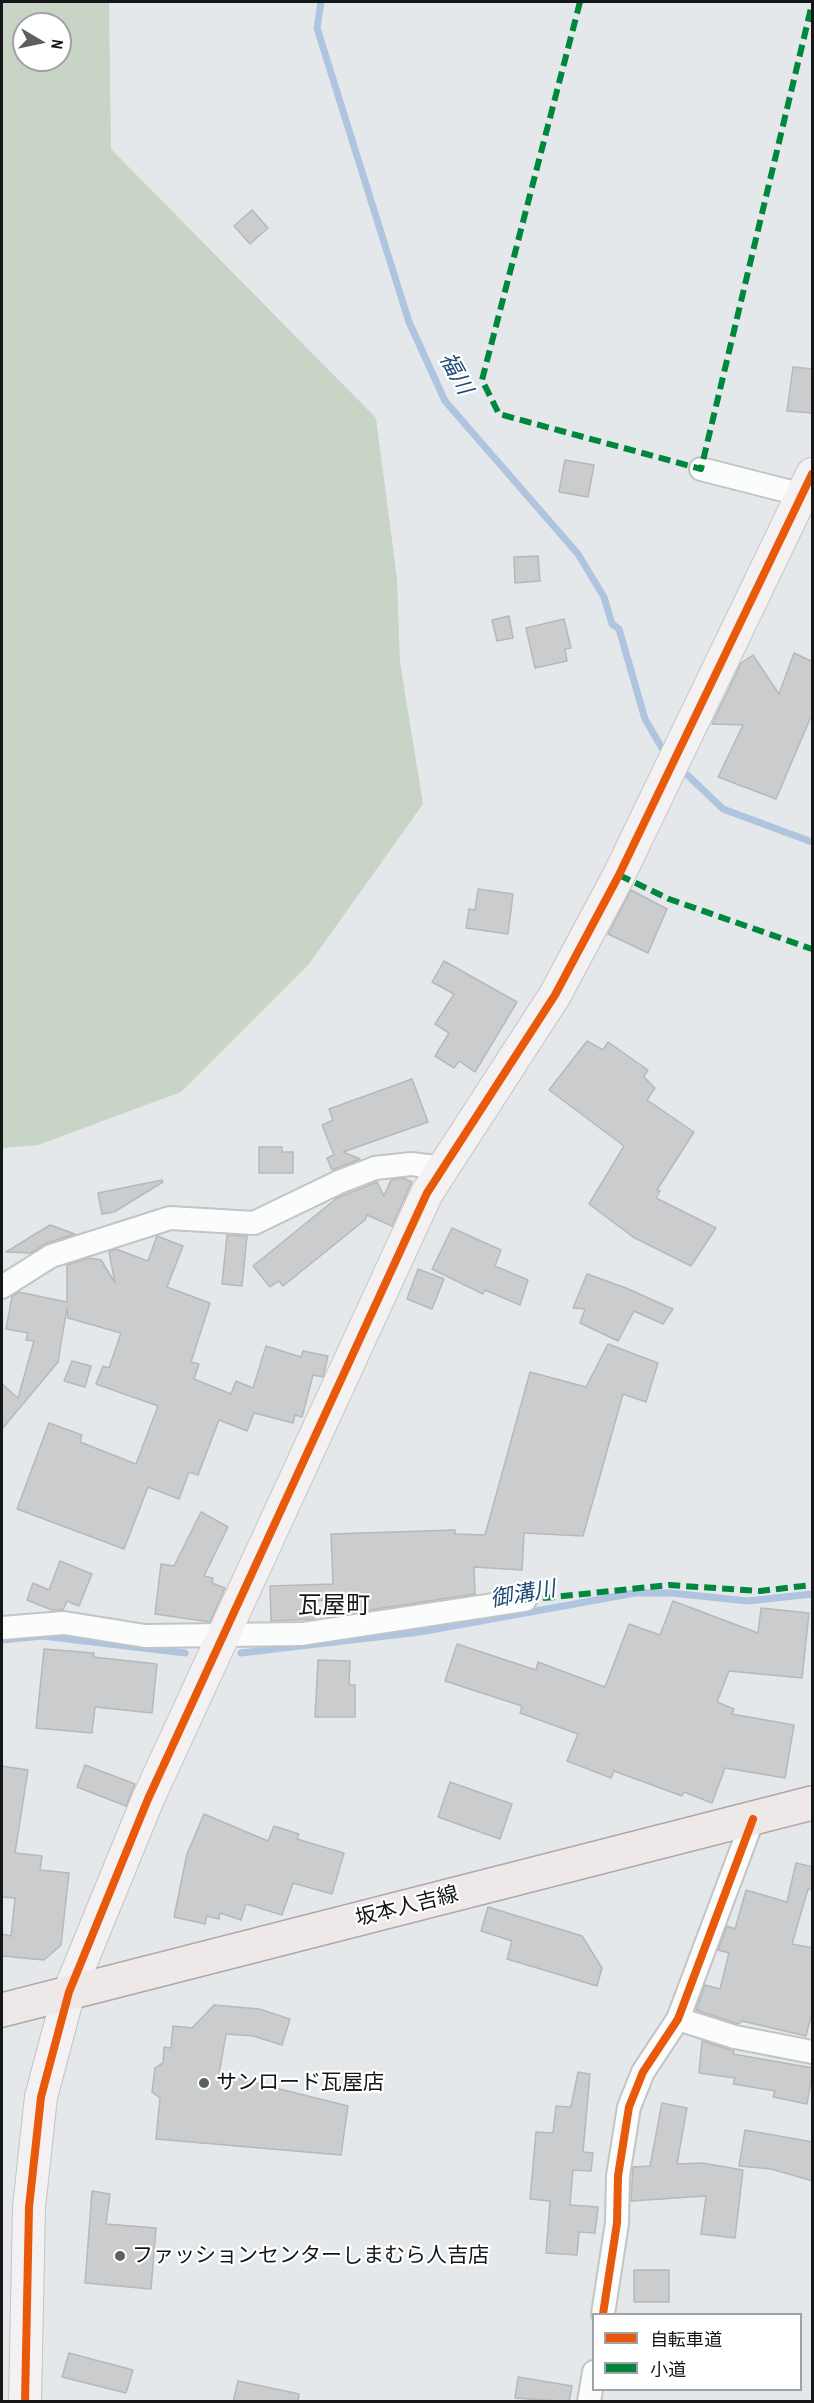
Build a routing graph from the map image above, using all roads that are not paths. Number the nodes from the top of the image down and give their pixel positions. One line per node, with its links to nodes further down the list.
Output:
1 (701, 469): 2 (street)
2 (808, 485): 3 (street)
3 (444, 1168): 4 (street); 7 (street)
4 (2, 1287)
5 (525, 1600): 7 (street)
6 (2, 1628): 7 (street)
7 (224, 1635): 10 (street)
8 (813, 1803): 9 (main road, 坂本人吉線)
9 (753, 1819): 10 (main road, 坂本人吉線); 12 (street)
10 (69, 1992): 11 (main road, 坂本人吉線); 16 (street)
11 (2, 2010)
12 (678, 2019): 13 (street); 14 (street)
13 (813, 2052)
14 (603, 2313)
15 (592, 2385): 17 (street)
16 (25, 2402)
17 (589, 2402)

